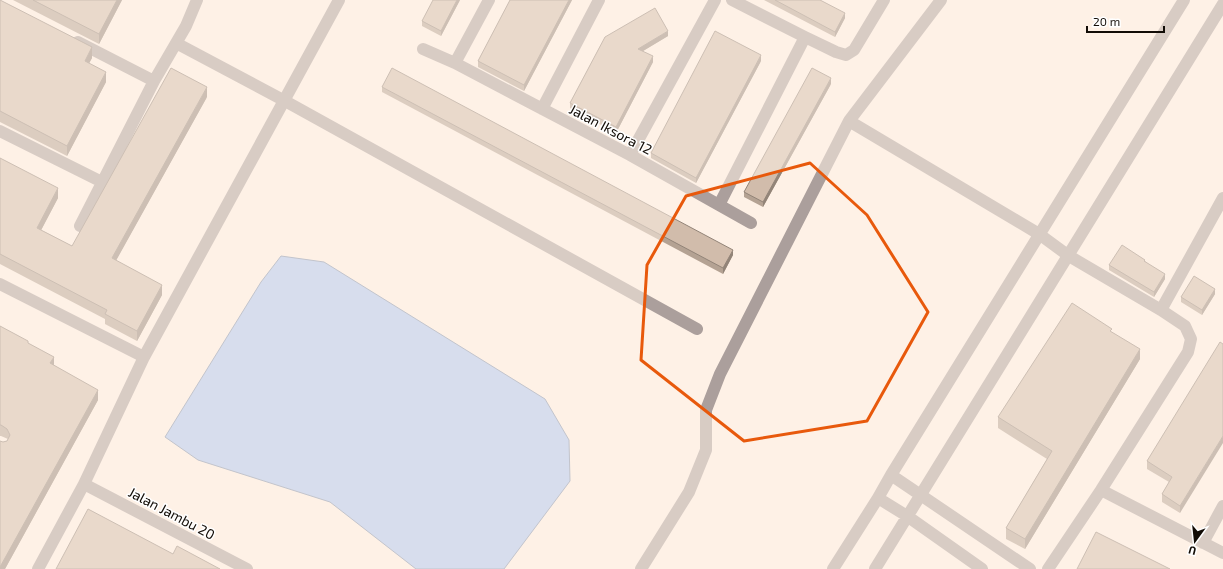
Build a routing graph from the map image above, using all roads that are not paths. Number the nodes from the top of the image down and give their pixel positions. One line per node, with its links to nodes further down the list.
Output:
1 (197, 0): 13 (street)
2 (339, 0): 17 (street)
3 (489, 0): 15 (street)
4 (599, 0): 18 (street)
5 (715, 0): 21 (street)
6 (732, 0): 11 (street)
7 (884, 0): 11 (street)
8 (941, 0): 19 (street)
9 (1184, 0): 27 (street)
10 (1223, 4): 28 (street)
11 (805, 37): 24 (street)
12 (70, 38): 16 (street)
13 (176, 43): 16 (street); 17 (street)
14 (423, 50): 15 (street, Jalan Iksora 12)
15 (455, 64): 18 (street, Jalan Iksora 12)
16 (154, 80): 22 (street)
17 (285, 101): 31 (street); 32 (street)
18 (542, 109): 21 (street, Jalan Iksora 12)
19 (849, 121): 27 (street); 44 (street)
20 (0, 131): 22 (street)
21 (630, 155): 24 (street, Jalan Iksora 12)
22 (102, 182): 26 (street)
23 (1223, 199): 30 (street)
24 (719, 205): 25 (street, Jalan Iksora 12)
25 (751, 223)
26 (80, 226)
27 (1039, 234): 28 (street); 33 (street)
28 (1069, 256): 30 (street); 36 (street)
29 (0, 284): 32 (street)
30 (1162, 310): 35 (street)
31 (697, 329)
32 (144, 357): 34 (street)
33 (891, 474): 36 (street); 37 (street)
34 (84, 484): 42 (street); 43 (street, Jalan Jambu 20)
35 (1101, 490): 40 (street); 49 (street)
36 (921, 495): 39 (street); 48 (street)
37 (878, 498): 39 (street); 45 (street)
38 (1223, 506): 40 (street)
39 (907, 516): 46 (street); 47 (street)
40 (1203, 543): 41 (street)
41 (1223, 553)
42 (38, 569)
43 (247, 569)
44 (641, 569)
45 (833, 569)
46 (875, 569)
47 (982, 569)
48 (1030, 569)
49 (1048, 569)

